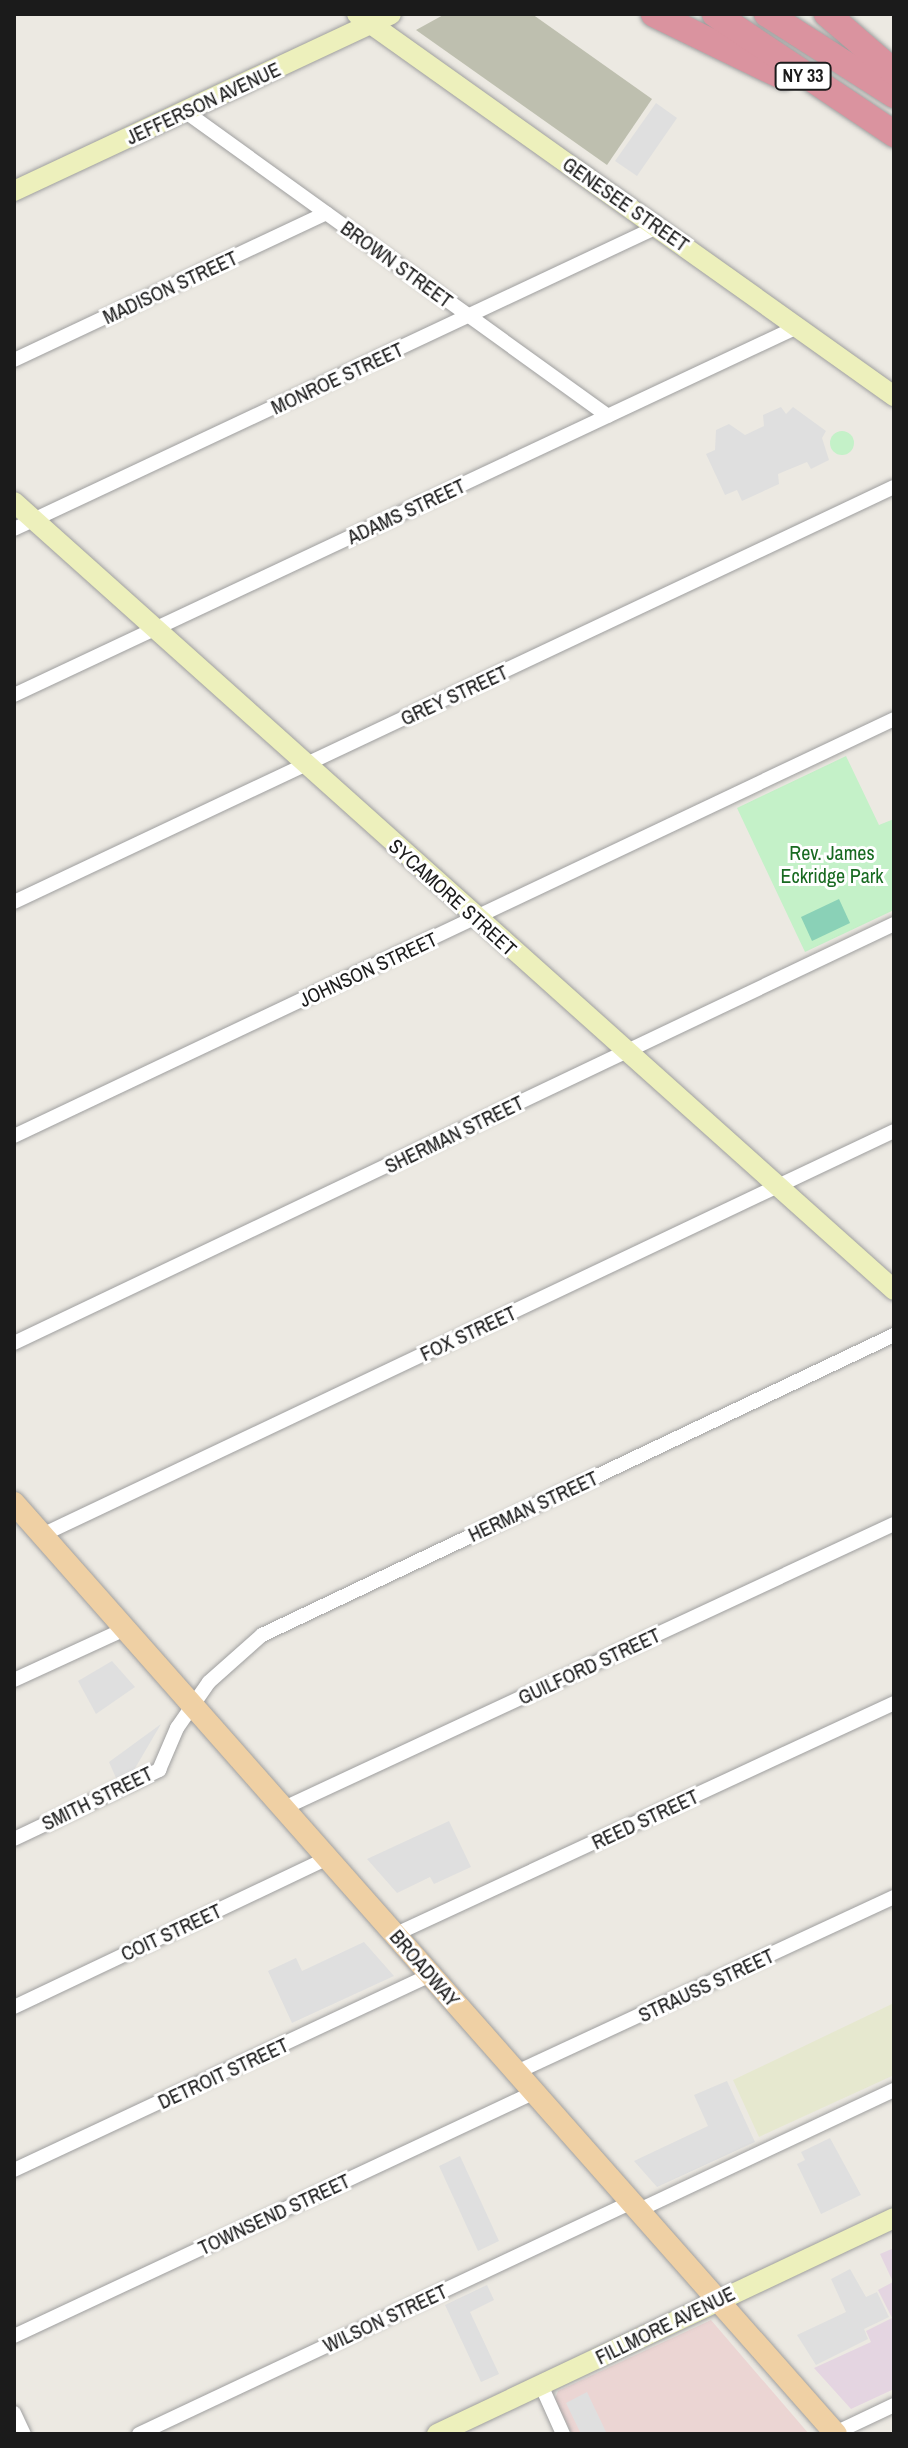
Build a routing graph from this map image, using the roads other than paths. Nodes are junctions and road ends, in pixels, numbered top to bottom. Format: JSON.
{"nodes":[{"id":1,"x":391,"y":14,"type":"edge"},
{"id":2,"x":654,"y":14,"type":"edge"},
{"id":3,"x":715,"y":14,"type":"edge"},
{"id":4,"x":767,"y":14,"type":"edge"},
{"id":5,"x":827,"y":14,"type":"edge"},
{"id":6,"x":364,"y":19,"type":"edge"},
{"id":7,"x":894,"y":72,"type":"edge"},
{"id":8,"x":894,"y":95,"type":"edge"},
{"id":9,"x":847,"y":106,"type":"junction"},
{"id":10,"x":186,"y":112,"type":"junction"},
{"id":11,"x":894,"y":134,"type":"edge"},
{"id":12,"x":14,"y":191,"type":"edge"},
{"id":13,"x":326,"y":213,"type":"junction"},
{"id":14,"x":659,"y":226,"type":"junction"},
{"id":15,"x":469,"y":316,"type":"junction"},
{"id":16,"x":797,"y":327,"type":"junction"},
{"id":17,"x":14,"y":360,"type":"edge"},
{"id":18,"x":894,"y":396,"type":"edge"},
{"id":19,"x":608,"y":416,"type":"junction"},
{"id":20,"x":894,"y":487,"type":"edge"},
{"id":21,"x":14,"y":502,"type":"edge"},
{"id":22,"x":34,"y":519,"type":"junction"},
{"id":23,"x":14,"y":529,"type":"edge"},
{"id":24,"x":157,"y":628,"type":"junction"},
{"id":25,"x":14,"y":695,"type":"edge"},
{"id":26,"x":894,"y":719,"type":"edge"},
{"id":27,"x":307,"y":765,"type":"junction"},
{"id":28,"x":14,"y":902,"type":"edge"},
{"id":29,"x":476,"y":919,"type":"junction"},
{"id":30,"x":894,"y":924,"type":"edge"},
{"id":31,"x":625,"y":1050,"type":"junction"},
{"id":32,"x":894,"y":1131,"type":"edge"},
{"id":33,"x":14,"y":1136,"type":"edge"},
{"id":34,"x":777,"y":1187,"type":"junction"},
{"id":35,"x":894,"y":1290,"type":"edge"},
{"id":36,"x":894,"y":1335,"type":"edge"},
{"id":37,"x":14,"y":1343,"type":"edge"},
{"id":38,"x":18,"y":1513,"type":"edge"},
{"id":39,"x":894,"y":1524,"type":"edge"},
{"id":40,"x":42,"y":1535,"type":"junction"},
{"id":41,"x":125,"y":1629,"type":"junction"},
{"id":42,"x":14,"y":1680,"type":"edge"},
{"id":43,"x":894,"y":1703,"type":"edge"},
{"id":44,"x":193,"y":1705,"type":"junction"},
{"id":45,"x":284,"y":1808,"type":"junction"},
{"id":46,"x":14,"y":1839,"type":"edge"},
{"id":47,"x":328,"y":1858,"type":"junction"},
{"id":48,"x":894,"y":1897,"type":"edge"},
{"id":49,"x":396,"y":1934,"type":"junction"},
{"id":50,"x":431,"y":1975,"type":"junction"},
{"id":51,"x":14,"y":2007,"type":"edge"},
{"id":52,"x":517,"y":2072,"type":"junction"},
{"id":53,"x":894,"y":2090,"type":"edge"},
{"id":54,"x":535,"y":2092,"type":"junction"},
{"id":55,"x":14,"y":2170,"type":"edge"},
{"id":56,"x":635,"y":2206,"type":"junction"},
{"id":57,"x":894,"y":2218,"type":"edge"},
{"id":58,"x":717,"y":2300,"type":"junction"},
{"id":59,"x":14,"y":2336,"type":"edge"},
{"id":60,"x":541,"y":2385,"type":"junction"},
{"id":61,"x":894,"y":2405,"type":"edge"},
{"id":62,"x":14,"y":2413,"type":"edge"},
{"id":63,"x":24,"y":2434,"type":"edge"},
{"id":64,"x":139,"y":2434,"type":"edge"},
{"id":65,"x":437,"y":2434,"type":"edge"},
{"id":66,"x":563,"y":2434,"type":"edge"},
{"id":67,"x":834,"y":2434,"type":"edge"}],
"edges":[{"from":1,"to":6,"type":"street","name":"JEFFERSON AVENUE"},
{"from":2,"to":9,"type":"highway"},
{"from":3,"to":9,"type":"highway","number":"NY 33"},
{"from":4,"to":8,"type":"highway","number":"NY 33"},
{"from":5,"to":7,"type":"highway"},
{"from":6,"to":10,"type":"street","name":"JEFFERSON AVENUE"},
{"from":6,"to":14,"type":"street","name":"GENESEE STREET"},
{"from":9,"to":11,"type":"highway","number":"NY 33"},
{"from":10,"to":12,"type":"street","name":"JEFFERSON AVENUE"},
{"from":10,"to":13,"type":"street","name":"BROWN STREET"},
{"from":13,"to":15,"type":"street","name":"BROWN STREET"},
{"from":13,"to":17,"type":"street","name":"MADISON STREET"},
{"from":14,"to":15,"type":"street","name":"MONROE STREET"},
{"from":14,"to":16,"type":"street","name":"GENESEE STREET"},
{"from":15,"to":19,"type":"street","name":"BROWN STREET"},
{"from":15,"to":22,"type":"street","name":"MONROE STREET"},
{"from":16,"to":18,"type":"street","name":"GENESEE STREET"},
{"from":16,"to":19,"type":"street","name":"ADAMS STREET"},
{"from":19,"to":24,"type":"street","name":"ADAMS STREET"},
{"from":20,"to":27,"type":"street","name":"GREY STREET"},
{"from":21,"to":22,"type":"street","name":"SYCAMORE STREET"},
{"from":22,"to":23,"type":"street","name":"MONROE STREET"},
{"from":22,"to":24,"type":"street","name":"SYCAMORE STREET"},
{"from":24,"to":25,"type":"street","name":"ADAMS STREET"},
{"from":24,"to":27,"type":"street","name":"SYCAMORE STREET"},
{"from":26,"to":29,"type":"street","name":"JOHNSON STREET"},
{"from":27,"to":28,"type":"street","name":"GREY STREET"},
{"from":27,"to":29,"type":"street","name":"SYCAMORE STREET"},
{"from":29,"to":31,"type":"street","name":"SYCAMORE STREET"},
{"from":29,"to":33,"type":"street","name":"JOHNSON STREET"},
{"from":30,"to":31,"type":"street","name":"SHERMAN STREET"},
{"from":31,"to":34,"type":"street","name":"SYCAMORE STREET"},
{"from":31,"to":37,"type":"street","name":"SHERMAN STREET"},
{"from":32,"to":34,"type":"street","name":"FOX STREET"},
{"from":34,"to":35,"type":"street","name":"SYCAMORE STREET"},
{"from":34,"to":40,"type":"street","name":"FOX STREET"},
{"from":36,"to":44,"type":"street","name":"HERMAN STREET"},
{"from":38,"to":40,"type":"main road","name":"BROADWAY"},
{"from":39,"to":45,"type":"street","name":"GUILFORD STREET"},
{"from":40,"to":41,"type":"main road","name":"BROADWAY"},
{"from":41,"to":42,"type":"street"},
{"from":41,"to":44,"type":"main road","name":"BROADWAY"},
{"from":43,"to":49,"type":"street","name":"REED STREET"},
{"from":44,"to":45,"type":"main road","name":"BROADWAY"},
{"from":44,"to":46,"type":"street","name":"SMITH STREET"},
{"from":45,"to":47,"type":"main road","name":"BROADWAY"},
{"from":47,"to":49,"type":"main road","name":"BROADWAY"},
{"from":47,"to":51,"type":"street","name":"COIT STREET"},
{"from":48,"to":52,"type":"street","name":"STRAUSS STREET"},
{"from":49,"to":50,"type":"main road","name":"BROADWAY"},
{"from":50,"to":52,"type":"main road","name":"BROADWAY"},
{"from":50,"to":55,"type":"street","name":"DETROIT STREET"},
{"from":52,"to":54,"type":"main road","name":"BROADWAY"},
{"from":53,"to":56,"type":"street","name":"WILSON STREET"},
{"from":54,"to":56,"type":"main road","name":"BROADWAY"},
{"from":54,"to":59,"type":"street","name":"TOWNSEND STREET"},
{"from":56,"to":58,"type":"main road","name":"BROADWAY"},
{"from":56,"to":64,"type":"street","name":"WILSON STREET"},
{"from":57,"to":58,"type":"street","name":"FILLMORE AVENUE"},
{"from":58,"to":60,"type":"street","name":"FILLMORE AVENUE"},
{"from":58,"to":67,"type":"main road","name":"BROADWAY"},
{"from":60,"to":65,"type":"street","name":"FILLMORE AVENUE"},
{"from":60,"to":66,"type":"street"},
{"from":61,"to":67,"type":"street"},
{"from":62,"to":63,"type":"street"}]}
